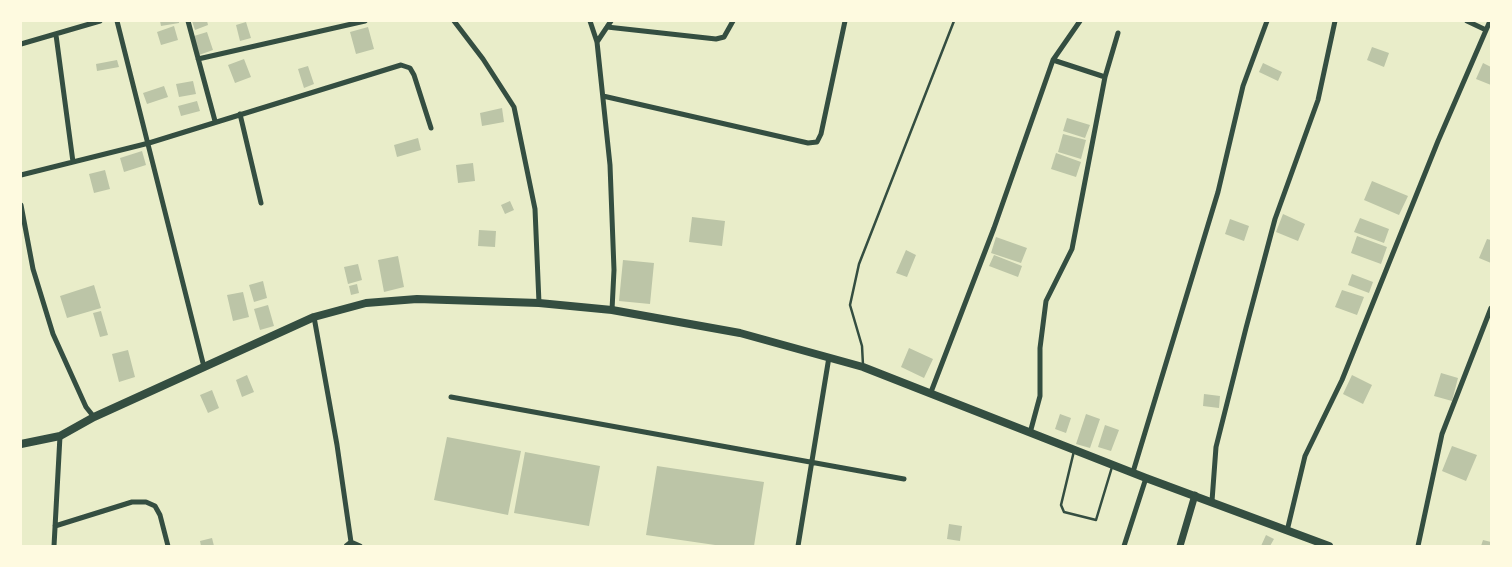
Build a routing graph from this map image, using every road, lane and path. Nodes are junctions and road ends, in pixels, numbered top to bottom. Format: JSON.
{"nodes":[{"id":1,"x":100,"y":21,"type":"edge"},
{"id":2,"x":117,"y":21,"type":"edge"},
{"id":3,"x":188,"y":21,"type":"edge"},
{"id":4,"x":365,"y":21,"type":"edge"},
{"id":5,"x":454,"y":21,"type":"edge"},
{"id":6,"x":590,"y":21,"type":"edge"},
{"id":7,"x":611,"y":21,"type":"edge"},
{"id":8,"x":733,"y":21,"type":"edge"},
{"id":9,"x":845,"y":21,"type":"edge"},
{"id":10,"x":954,"y":21,"type":"edge"},
{"id":11,"x":1080,"y":21,"type":"edge"},
{"id":12,"x":1267,"y":21,"type":"edge"},
{"id":13,"x":1335,"y":21,"type":"edge"},
{"id":14,"x":1467,"y":21,"type":"edge"},
{"id":15,"x":1490,"y":21,"type":"edge"},
{"id":16,"x":607,"y":27,"type":"junction"},
{"id":17,"x":1486,"y":30,"type":"junction"},
{"id":18,"x":1118,"y":33,"type":"dead end"},
{"id":19,"x":56,"y":35,"type":"junction"},
{"id":20,"x":597,"y":42,"type":"junction"},
{"id":21,"x":21,"y":44,"type":"edge"},
{"id":22,"x":198,"y":59,"type":"junction"},
{"id":23,"x":1053,"y":60,"type":"junction"},
{"id":24,"x":1105,"y":77,"type":"junction"},
{"id":25,"x":603,"y":96,"type":"junction"},
{"id":26,"x":240,"y":114,"type":"junction"},
{"id":27,"x":215,"y":121,"type":"junction"},
{"id":28,"x":431,"y":128,"type":"dead end"},
{"id":29,"x":149,"y":143,"type":"junction"},
{"id":30,"x":73,"y":162,"type":"junction"},
{"id":31,"x":21,"y":175,"type":"edge"},
{"id":32,"x":261,"y":203,"type":"dead end"},
{"id":33,"x":21,"y":205,"type":"edge"},
{"id":34,"x":539,"y":303,"type":"junction"},
{"id":35,"x":1491,"y":308,"type":"edge"},
{"id":36,"x":612,"y":310,"type":"junction"},
{"id":37,"x":314,"y":317,"type":"junction"},
{"id":38,"x":829,"y":357,"type":"junction"},
{"id":39,"x":204,"y":367,"type":"junction"},
{"id":40,"x":863,"y":367,"type":"junction"},
{"id":41,"x":931,"y":392,"type":"junction"},
{"id":42,"x":451,"y":397,"type":"dead end"},
{"id":43,"x":94,"y":417,"type":"junction"},
{"id":44,"x":1030,"y":433,"type":"junction"},
{"id":45,"x":60,"y":436,"type":"junction"},
{"id":46,"x":21,"y":444,"type":"edge"},
{"id":47,"x":1075,"y":450,"type":"junction"},
{"id":48,"x":813,"y":461,"type":"junction"},
{"id":49,"x":1112,"y":464,"type":"junction"},
{"id":50,"x":1133,"y":472,"type":"junction"},
{"id":51,"x":1146,"y":478,"type":"junction"},
{"id":52,"x":904,"y":479,"type":"dead end"},
{"id":53,"x":1195,"y":494,"type":"junction"},
{"id":54,"x":1212,"y":501,"type":"junction"},
{"id":55,"x":55,"y":526,"type":"junction"},
{"id":56,"x":1287,"y":531,"type":"junction"},
{"id":57,"x":348,"y":544,"type":"edge"},
{"id":58,"x":54,"y":546,"type":"edge"},
{"id":59,"x":168,"y":546,"type":"edge"},
{"id":60,"x":360,"y":546,"type":"edge"},
{"id":61,"x":798,"y":546,"type":"edge"},
{"id":62,"x":1124,"y":546,"type":"edge"},
{"id":63,"x":1180,"y":546,"type":"edge"},
{"id":64,"x":1329,"y":546,"type":"edge"},
{"id":65,"x":1418,"y":546,"type":"edge"}],
"edges":[{"from":1,"to":19,"type":"street"},
{"from":2,"to":29,"type":"street"},
{"from":3,"to":22,"type":"street"},
{"from":4,"to":22,"type":"street"},
{"from":5,"to":34,"type":"street"},
{"from":6,"to":20,"type":"street"},
{"from":7,"to":16,"type":"street"},
{"from":8,"to":16,"type":"street"},
{"from":9,"to":25,"type":"street"},
{"from":10,"to":40,"type":"lane"},
{"from":11,"to":23,"type":"street"},
{"from":12,"to":50,"type":"street"},
{"from":13,"to":54,"type":"street"},
{"from":14,"to":17,"type":"street"},
{"from":15,"to":17,"type":"street"},
{"from":16,"to":20,"type":"street"},
{"from":17,"to":56,"type":"street"},
{"from":18,"to":24,"type":"street"},
{"from":19,"to":21,"type":"street"},
{"from":19,"to":30,"type":"street"},
{"from":20,"to":25,"type":"street"},
{"from":22,"to":27,"type":"street"},
{"from":23,"to":24,"type":"street"},
{"from":23,"to":41,"type":"street"},
{"from":24,"to":44,"type":"street"},
{"from":25,"to":36,"type":"street"},
{"from":26,"to":27,"type":"street"},
{"from":26,"to":28,"type":"street"},
{"from":26,"to":32,"type":"street"},
{"from":27,"to":29,"type":"street"},
{"from":29,"to":30,"type":"street"},
{"from":29,"to":39,"type":"street"},
{"from":30,"to":31,"type":"street"},
{"from":33,"to":43,"type":"street"},
{"from":34,"to":36,"type":"main road"},
{"from":34,"to":37,"type":"main road"},
{"from":35,"to":65,"type":"street"},
{"from":36,"to":38,"type":"main road"},
{"from":37,"to":39,"type":"main road"},
{"from":37,"to":57,"type":"street"},
{"from":38,"to":40,"type":"main road"},
{"from":38,"to":48,"type":"street"},
{"from":39,"to":43,"type":"main road"},
{"from":40,"to":41,"type":"main road"},
{"from":41,"to":44,"type":"main road"},
{"from":42,"to":48,"type":"street"},
{"from":43,"to":45,"type":"main road"},
{"from":44,"to":47,"type":"main road"},
{"from":45,"to":46,"type":"main road"},
{"from":45,"to":55,"type":"street"},
{"from":47,"to":49,"type":"main road"},
{"from":47,"to":49,"type":"lane"},
{"from":48,"to":52,"type":"street"},
{"from":48,"to":61,"type":"street"},
{"from":49,"to":50,"type":"main road"},
{"from":50,"to":51,"type":"main road"},
{"from":51,"to":53,"type":"main road"},
{"from":51,"to":62,"type":"street"},
{"from":53,"to":54,"type":"main road"},
{"from":53,"to":63,"type":"street"},
{"from":54,"to":56,"type":"main road"},
{"from":55,"to":58,"type":"street"},
{"from":55,"to":59,"type":"street"},
{"from":56,"to":64,"type":"main road"},
{"from":57,"to":60,"type":"street"}]}
